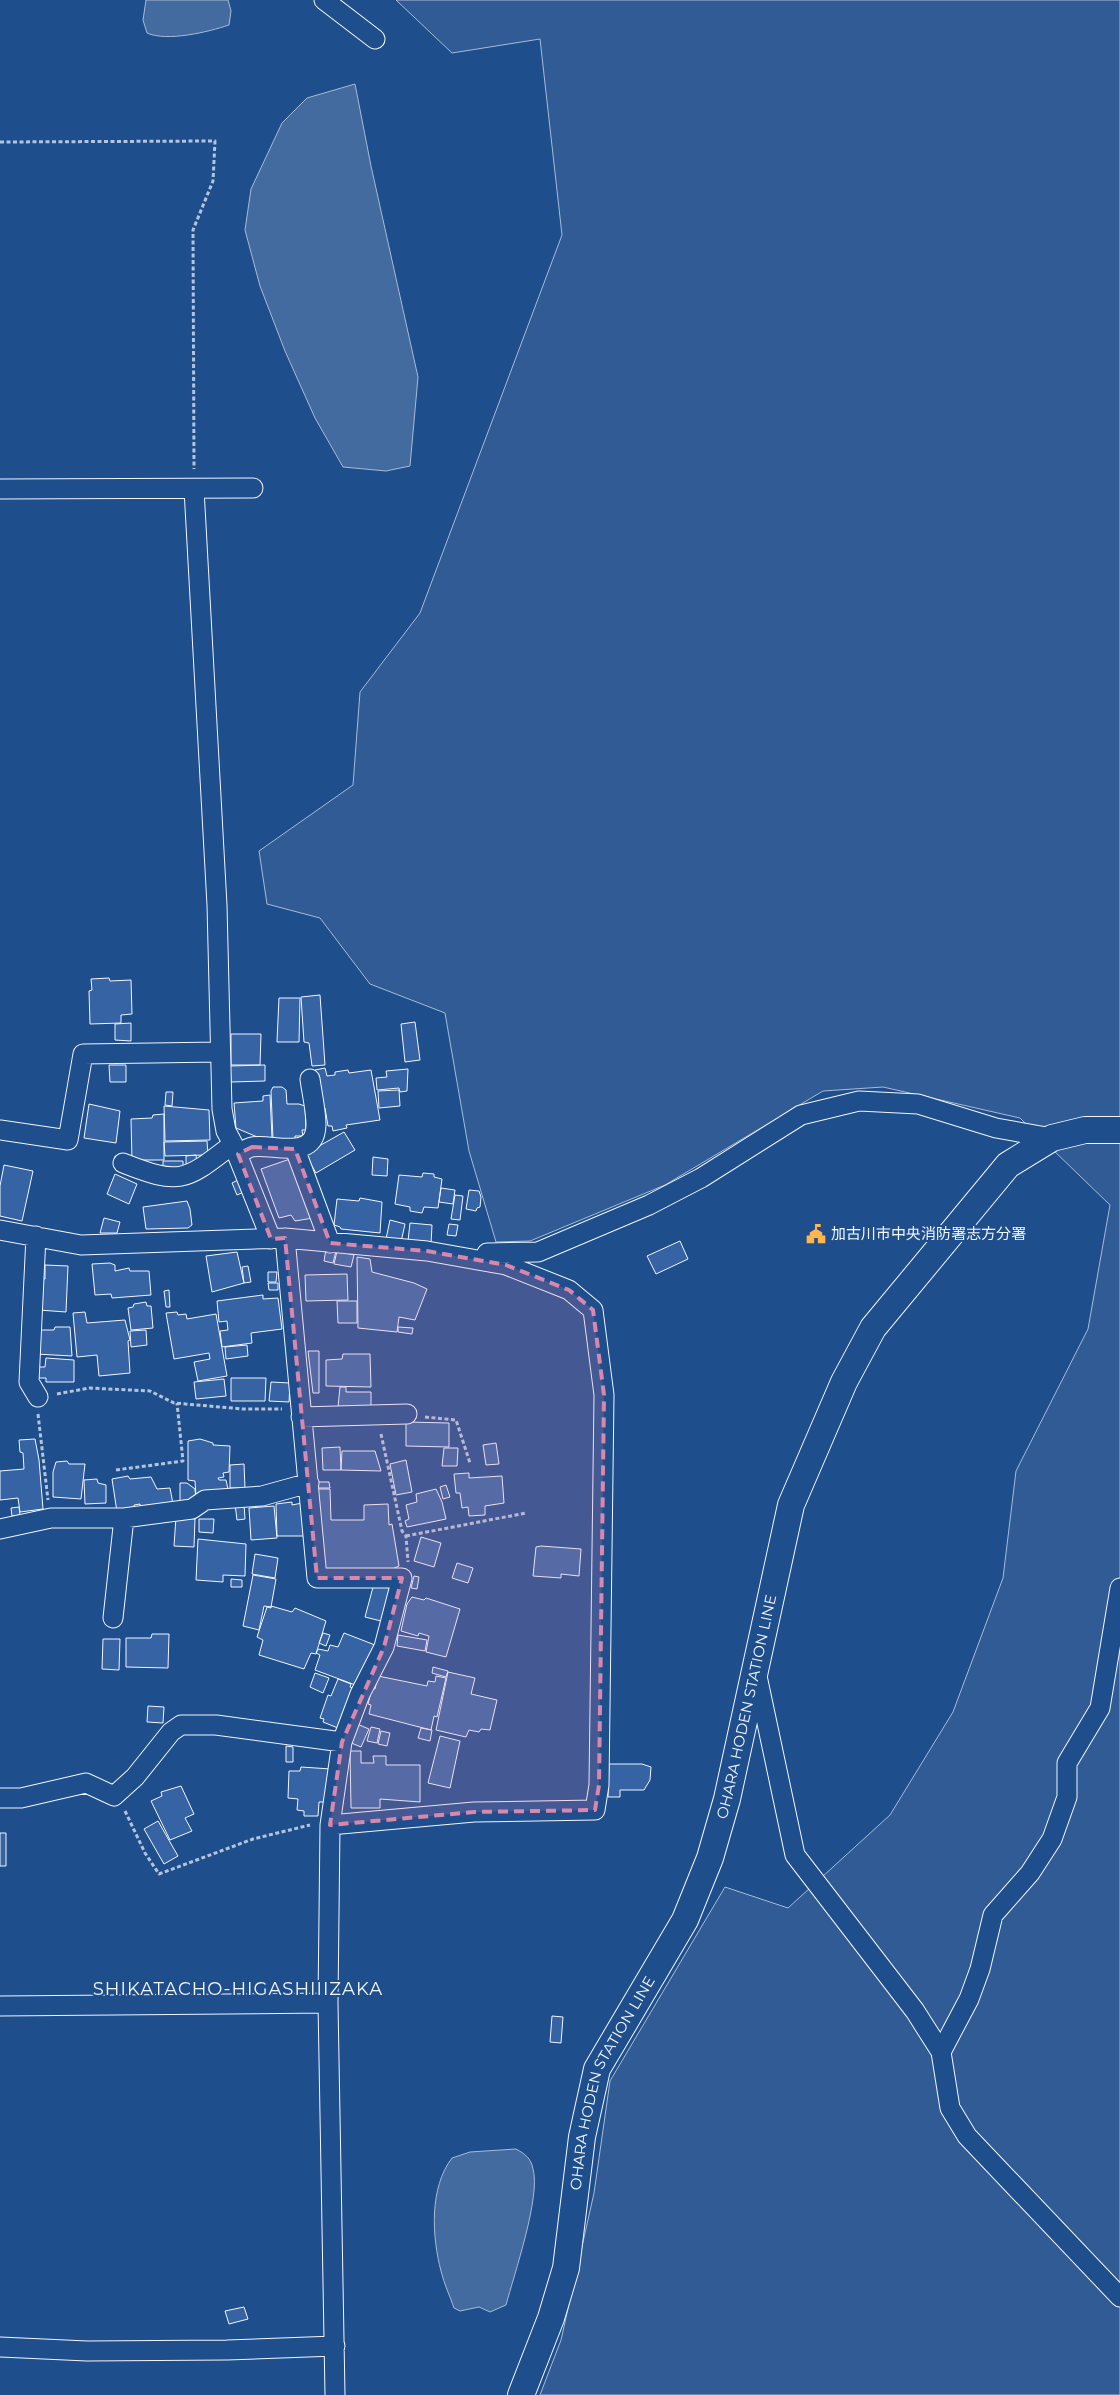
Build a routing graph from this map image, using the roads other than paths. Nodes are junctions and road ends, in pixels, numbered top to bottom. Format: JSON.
{"nodes":[{"id":1,"x":324,"y":0,"type":"edge"},
{"id":2,"x":375,"y":39,"type":"dead end"},
{"id":3,"x":253,"y":488,"type":"dead end"},
{"id":4,"x":0,"y":489,"type":"edge"},
{"id":5,"x":194,"y":489,"type":"junction"},
{"id":6,"x":220,"y":1052,"type":"junction"},
{"id":7,"x":310,"y":1079,"type":"dead end"},
{"id":8,"x":0,"y":1130,"type":"edge"},
{"id":9,"x":1120,"y":1130,"type":"edge"},
{"id":10,"x":1052,"y":1138,"type":"junction"},
{"id":11,"x":236,"y":1149,"type":"junction"},
{"id":12,"x":295,"y":1149,"type":"junction"},
{"id":13,"x":123,"y":1163,"type":"dead end"},
{"id":14,"x":0,"y":1230,"type":"edge"},
{"id":15,"x":36,"y":1236,"type":"junction"},
{"id":16,"x":278,"y":1239,"type":"junction"},
{"id":17,"x":330,"y":1243,"type":"junction"},
{"id":18,"x":451,"y":1255,"type":"junction"},
{"id":19,"x":38,"y":1397,"type":"road end"},
{"id":20,"x":300,"y":1413,"type":"junction"},
{"id":21,"x":407,"y":1414,"type":"road end"},
{"id":22,"x":309,"y":1483,"type":"junction"},
{"id":23,"x":124,"y":1518,"type":"junction"},
{"id":24,"x":0,"y":1529,"type":"edge"},
{"id":25,"x":1120,"y":1588,"type":"edge"},
{"id":26,"x":113,"y":1618,"type":"dead end"},
{"id":27,"x":755,"y":1667,"type":"junction"},
{"id":28,"x":342,"y":1742,"type":"junction"},
{"id":29,"x":0,"y":1798,"type":"edge"},
{"id":30,"x":330,"y":1825,"type":"junction"},
{"id":31,"x":328,"y":2002,"type":"junction"},
{"id":32,"x":0,"y":2006,"type":"edge"},
{"id":33,"x":940,"y":2052,"type":"junction"},
{"id":34,"x":1120,"y":2297,"type":"edge"},
{"id":35,"x":335,"y":2346,"type":"junction"},
{"id":36,"x":0,"y":2347,"type":"edge"},
{"id":37,"x":335,"y":2395,"type":"edge"},
{"id":38,"x":521,"y":2395,"type":"edge"}],
"edges":[{"from":1,"to":2,"type":"street"},
{"from":3,"to":5,"type":"street"},
{"from":4,"to":5,"type":"street"},
{"from":5,"to":6,"type":"street"},
{"from":6,"to":8,"type":"street"},
{"from":6,"to":11,"type":"street"},
{"from":7,"to":12,"type":"street"},
{"from":9,"to":10,"type":"main road","name":"OHARA HODEN STATION LINE"},
{"from":10,"to":18,"type":"street"},
{"from":10,"to":27,"type":"main road","name":"OHARA HODEN STATION LINE"},
{"from":11,"to":12,"type":"street"},
{"from":11,"to":13,"type":"street"},
{"from":11,"to":16,"type":"street"},
{"from":12,"to":17,"type":"street"},
{"from":14,"to":15,"type":"street"},
{"from":15,"to":16,"type":"street"},
{"from":15,"to":19,"type":"street"},
{"from":16,"to":17,"type":"street"},
{"from":16,"to":20,"type":"street"},
{"from":17,"to":18,"type":"street"},
{"from":18,"to":30,"type":"street"},
{"from":20,"to":21,"type":"street"},
{"from":20,"to":22,"type":"street"},
{"from":22,"to":23,"type":"street"},
{"from":22,"to":28,"type":"street"},
{"from":23,"to":24,"type":"street"},
{"from":23,"to":26,"type":"street"},
{"from":25,"to":33,"type":"street"},
{"from":27,"to":33,"type":"street"},
{"from":27,"to":38,"type":"main road","name":"OHARA HODEN STATION LINE"},
{"from":28,"to":29,"type":"street"},
{"from":28,"to":30,"type":"street"},
{"from":30,"to":31,"type":"street"},
{"from":31,"to":32,"type":"street"},
{"from":31,"to":35,"type":"street"},
{"from":33,"to":34,"type":"street"},
{"from":35,"to":36,"type":"street"},
{"from":35,"to":37,"type":"street"}]}
